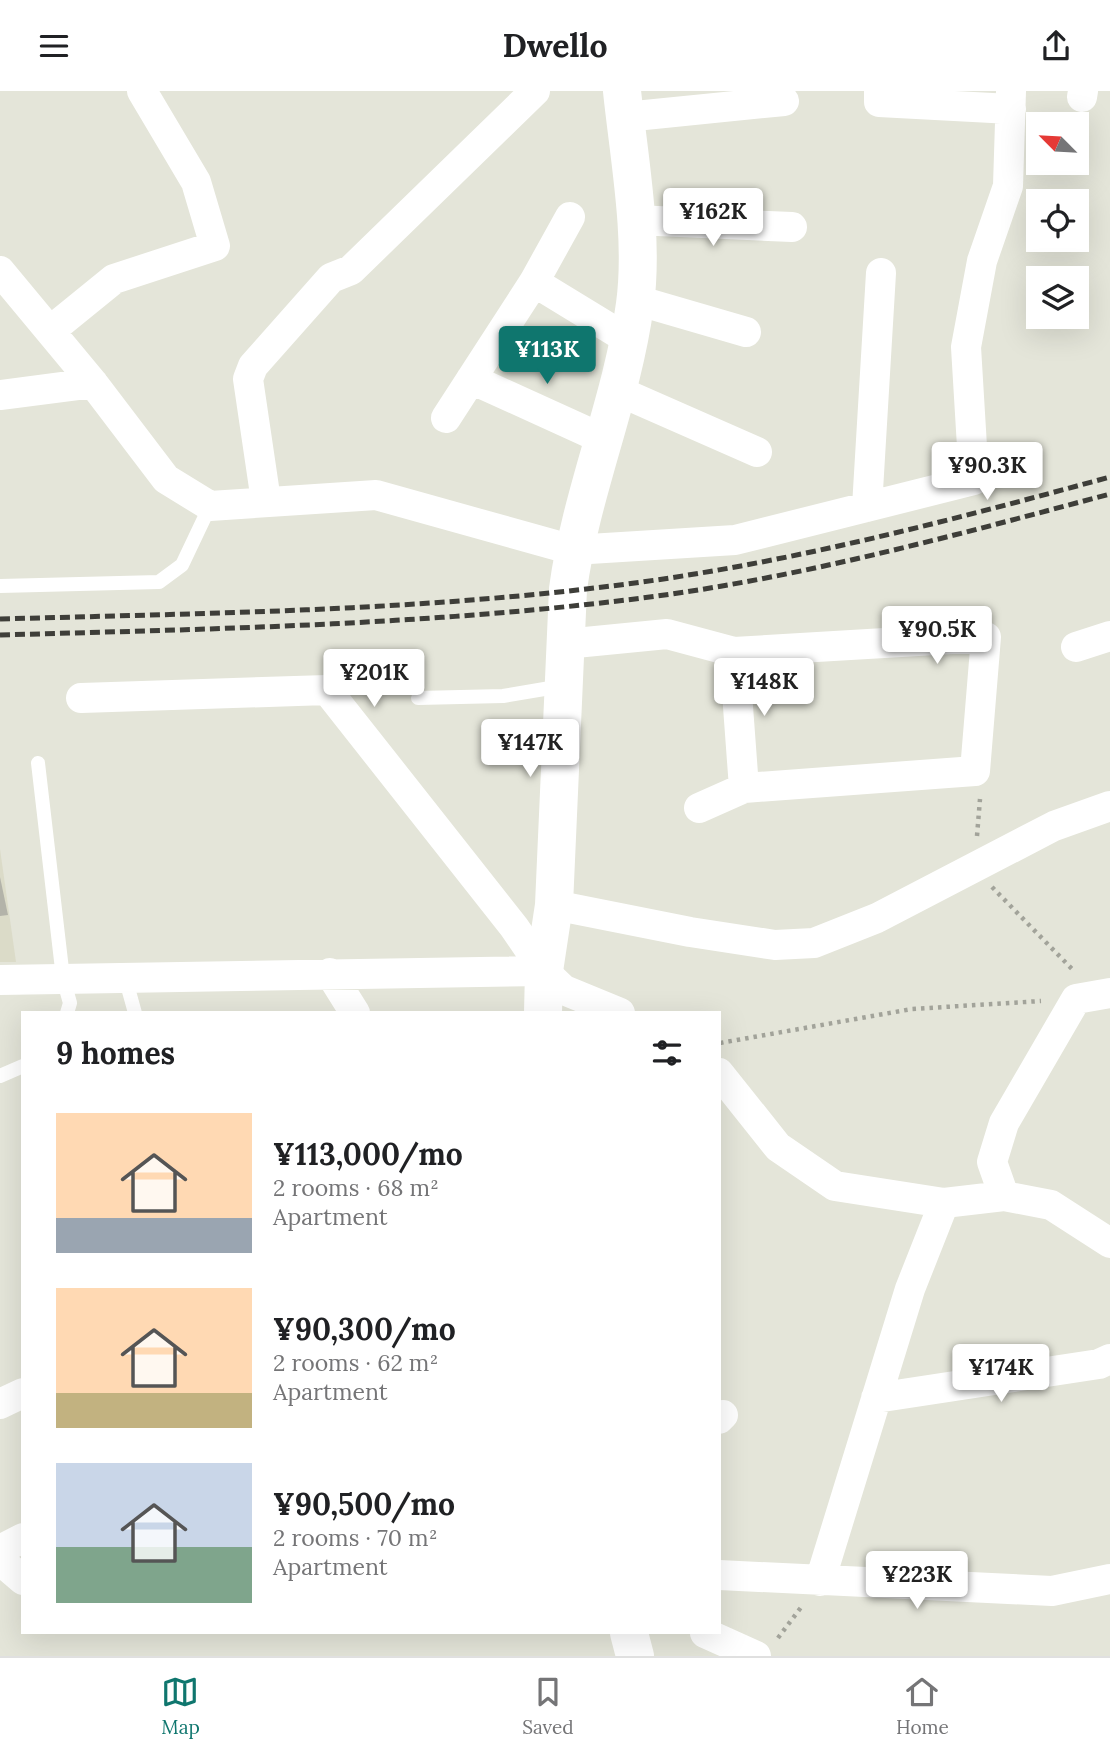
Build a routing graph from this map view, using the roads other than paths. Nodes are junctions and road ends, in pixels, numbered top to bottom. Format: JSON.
{"nodes":[{"id":1,"x":142,"y":91,"type":"edge"},
{"id":2,"x":536,"y":91,"type":"edge"},
{"id":3,"x":879,"y":91,"type":"edge"},
{"id":4,"x":1011,"y":100,"type":"edge"},
{"id":5,"x":784,"y":101,"type":"dead end"},
{"id":6,"x":623,"y":104,"type":"edge"},
{"id":7,"x":570,"y":217,"type":"dead end"},
{"id":8,"x":635,"y":220,"type":"junction"},
{"id":9,"x":792,"y":226,"type":"dead end"},
{"id":10,"x":0,"y":271,"type":"edge"},
{"id":11,"x":881,"y":273,"type":"dead end"},
{"id":12,"x":534,"y":282,"type":"junction"},
{"id":13,"x":636,"y":300,"type":"junction"},
{"id":14,"x":50,"y":331,"type":"junction"},
{"id":15,"x":746,"y":332,"type":"dead end"},
{"id":16,"x":629,"y":340,"type":"junction"},
{"id":17,"x":471,"y":379,"type":"junction"},
{"id":18,"x":93,"y":383,"type":"junction"},
{"id":19,"x":616,"y":390,"type":"junction"},
{"id":20,"x":0,"y":395,"type":"edge"},
{"id":21,"x":446,"y":418,"type":"dead end"},
{"id":22,"x":603,"y":439,"type":"junction"},
{"id":23,"x":757,"y":452,"type":"dead end"},
{"id":24,"x":266,"y":501,"type":"junction"},
{"id":25,"x":210,"y":506,"type":"junction"},
{"id":26,"x":867,"y":507,"type":"junction"},
{"id":27,"x":573,"y":550,"type":"junction"},
{"id":28,"x":0,"y":586,"type":"edge"},
{"id":29,"x":1110,"y":636,"type":"edge"},
{"id":30,"x":565,"y":644,"type":"junction"},
{"id":31,"x":1076,"y":647,"type":"dead end"},
{"id":32,"x":734,"y":652,"type":"junction"},
{"id":33,"x":563,"y":686,"type":"junction"},
{"id":34,"x":81,"y":698,"type":"dead end"},
{"id":35,"x":418,"y":698,"type":"dead end"},
{"id":36,"x":38,"y":763,"type":"dead end"},
{"id":37,"x":744,"y":788,"type":"junction"},
{"id":38,"x":1110,"y":806,"type":"edge"},
{"id":39,"x":699,"y":808,"type":"dead end"},
{"id":40,"x":554,"y":905,"type":"junction"},
{"id":41,"x":544,"y":971,"type":"junction"},
{"id":42,"x":330,"y":973,"type":"junction"},
{"id":43,"x":125,"y":977,"type":"junction"},
{"id":44,"x":63,"y":978,"type":"junction"},
{"id":45,"x":0,"y":980,"type":"edge"},
{"id":46,"x":1099,"y":1000,"type":"edge"},
{"id":47,"x":68,"y":1011,"type":"edge"},
{"id":48,"x":134,"y":1011,"type":"edge"},
{"id":49,"x":354,"y":1011,"type":"edge"},
{"id":50,"x":543,"y":1011,"type":"edge"},
{"id":51,"x":615,"y":1011,"type":"edge"},
{"id":52,"x":21,"y":1067,"type":"edge"},
{"id":53,"x":0,"y":1076,"type":"edge"},
{"id":54,"x":721,"y":1076,"type":"edge"},
{"id":55,"x":1004,"y":1196,"type":"junction"},
{"id":56,"x":944,"y":1203,"type":"junction"},
{"id":57,"x":1110,"y":1243,"type":"edge"},
{"id":58,"x":1110,"y":1359,"type":"edge"},
{"id":59,"x":21,"y":1394,"type":"edge"},
{"id":60,"x":876,"y":1398,"type":"junction"},
{"id":61,"x":0,"y":1404,"type":"edge"},
{"id":62,"x":21,"y":1539,"type":"edge"},
{"id":63,"x":0,"y":1550,"type":"edge"},
{"id":64,"x":0,"y":1560,"type":"edge"},
{"id":65,"x":721,"y":1575,"type":"edge"},
{"id":66,"x":21,"y":1578,"type":"edge"},
{"id":67,"x":1110,"y":1579,"type":"edge"},
{"id":68,"x":820,"y":1581,"type":"junction"},
{"id":69,"x":629,"y":1634,"type":"edge"},
{"id":70,"x":708,"y":1634,"type":"edge"},
{"id":71,"x":764,"y":1651,"type":"edge"},
{"id":72,"x":635,"y":1656,"type":"edge"}],
"edges":[{"from":1,"to":14,"type":"street"},
{"from":2,"to":24,"type":"street"},
{"from":3,"to":4,"type":"street"},
{"from":4,"to":26,"type":"street"},
{"from":5,"to":6,"type":"street"},
{"from":6,"to":8,"type":"street"},
{"from":7,"to":12,"type":"street"},
{"from":8,"to":9,"type":"street"},
{"from":8,"to":13,"type":"street"},
{"from":10,"to":14,"type":"street"},
{"from":11,"to":26,"type":"street"},
{"from":12,"to":16,"type":"street"},
{"from":12,"to":17,"type":"street"},
{"from":13,"to":15,"type":"street"},
{"from":13,"to":16,"type":"street"},
{"from":14,"to":18,"type":"street"},
{"from":16,"to":19,"type":"street"},
{"from":17,"to":21,"type":"street"},
{"from":17,"to":22,"type":"street"},
{"from":18,"to":20,"type":"street"},
{"from":18,"to":25,"type":"street"},
{"from":19,"to":22,"type":"street"},
{"from":19,"to":23,"type":"street"},
{"from":22,"to":27,"type":"street"},
{"from":24,"to":25,"type":"street"},
{"from":24,"to":27,"type":"street"},
{"from":25,"to":28,"type":"lane"},
{"from":26,"to":27,"type":"street"},
{"from":27,"to":30,"type":"street"},
{"from":29,"to":31,"type":"street"},
{"from":30,"to":32,"type":"street"},
{"from":30,"to":33,"type":"street"},
{"from":32,"to":37,"type":"street"},
{"from":32,"to":37,"type":"street"},
{"from":33,"to":35,"type":"lane"},
{"from":33,"to":40,"type":"street"},
{"from":34,"to":41,"type":"street"},
{"from":36,"to":44,"type":"lane"},
{"from":37,"to":39,"type":"street"},
{"from":38,"to":40,"type":"street"},
{"from":40,"to":41,"type":"street"},
{"from":41,"to":42,"type":"street"},
{"from":41,"to":50,"type":"street"},
{"from":41,"to":51,"type":"street"},
{"from":42,"to":43,"type":"street"},
{"from":42,"to":49,"type":"street"},
{"from":43,"to":44,"type":"street"},
{"from":43,"to":48,"type":"lane"},
{"from":44,"to":45,"type":"street"},
{"from":44,"to":47,"type":"lane"},
{"from":46,"to":55,"type":"street"},
{"from":52,"to":53,"type":"lane"},
{"from":54,"to":56,"type":"street"},
{"from":55,"to":56,"type":"street"},
{"from":55,"to":57,"type":"street"},
{"from":56,"to":60,"type":"street"},
{"from":58,"to":60,"type":"street"},
{"from":59,"to":61,"type":"street"},
{"from":60,"to":68,"type":"street"},
{"from":62,"to":63,"type":"street"},
{"from":64,"to":66,"type":"street"},
{"from":65,"to":68,"type":"street"},
{"from":67,"to":68,"type":"street"},
{"from":69,"to":72,"type":"street"},
{"from":70,"to":71,"type":"street"}]}
